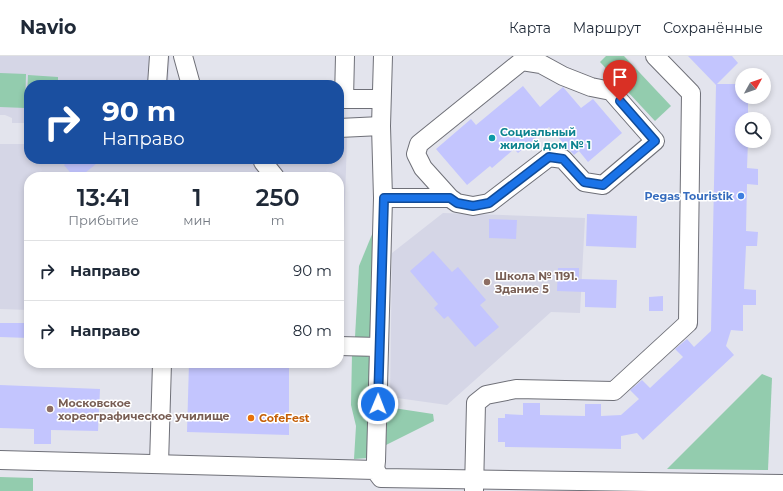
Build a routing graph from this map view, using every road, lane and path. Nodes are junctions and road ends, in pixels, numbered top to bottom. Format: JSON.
{"nodes":[{"id":1,"x":159,"y":56,"type":"edge"},
{"id":2,"x":183,"y":56,"type":"edge"},
{"id":3,"x":345,"y":56,"type":"edge"},
{"id":4,"x":383,"y":56,"type":"edge"},
{"id":5,"x":655,"y":56,"type":"edge"},
{"id":6,"x":157,"y":80,"type":"edge"},
{"id":7,"x":190,"y":80,"type":"edge"},
{"id":8,"x":343,"y":80,"type":"edge"},
{"id":9,"x":344,"y":99,"type":"edge"},
{"id":10,"x":380,"y":99,"type":"junction"},
{"id":11,"x":380,"y":126,"type":"junction"},
{"id":12,"x":344,"y":128,"type":"edge"},
{"id":13,"x":265,"y":164,"type":"edge"},
{"id":14,"x":271,"y":172,"type":"edge"},
{"id":15,"x":384,"y":198,"type":"junction"},
{"id":16,"x":450,"y":198,"type":"junction"},
{"id":17,"x":344,"y":346,"type":"edge"},
{"id":18,"x":380,"y":347,"type":"junction"},
{"id":19,"x":162,"y":368,"type":"edge"},
{"id":20,"x":0,"y":460,"type":"edge"},
{"id":21,"x":159,"y":464,"type":"junction"},
{"id":22,"x":379,"y":479,"type":"edge"},
{"id":23,"x":783,"y":484,"type":"edge"},
{"id":24,"x":474,"y":485,"type":"edge"},
{"id":25,"x":556,"y":486,"type":"edge"},
{"id":26,"x":580,"y":486,"type":"edge"},
{"id":27,"x":666,"y":487,"type":"edge"}],
"edges":[{"from":1,"to":6,"type":"lane"},
{"from":2,"to":7,"type":"lane"},
{"from":3,"to":8,"type":"lane"},
{"from":4,"to":10,"type":"lane"},
{"from":5,"to":24,"type":"lane"},
{"from":9,"to":10,"type":"lane"},
{"from":10,"to":11,"type":"lane"},
{"from":11,"to":12,"type":"lane"},
{"from":11,"to":15,"type":"lane"},
{"from":13,"to":14,"type":"lane"},
{"from":15,"to":16,"type":"lane"},
{"from":15,"to":18,"type":"lane"},
{"from":16,"to":16,"type":"lane"},
{"from":17,"to":18,"type":"lane"},
{"from":18,"to":22,"type":"lane"},
{"from":19,"to":21,"type":"lane"},
{"from":20,"to":21,"type":"lane"},
{"from":21,"to":22,"type":"lane"},
{"from":22,"to":24,"type":"lane"},
{"from":23,"to":27,"type":"lane"},
{"from":24,"to":25,"type":"lane"},
{"from":25,"to":26,"type":"lane"},
{"from":26,"to":27,"type":"lane"}]}
